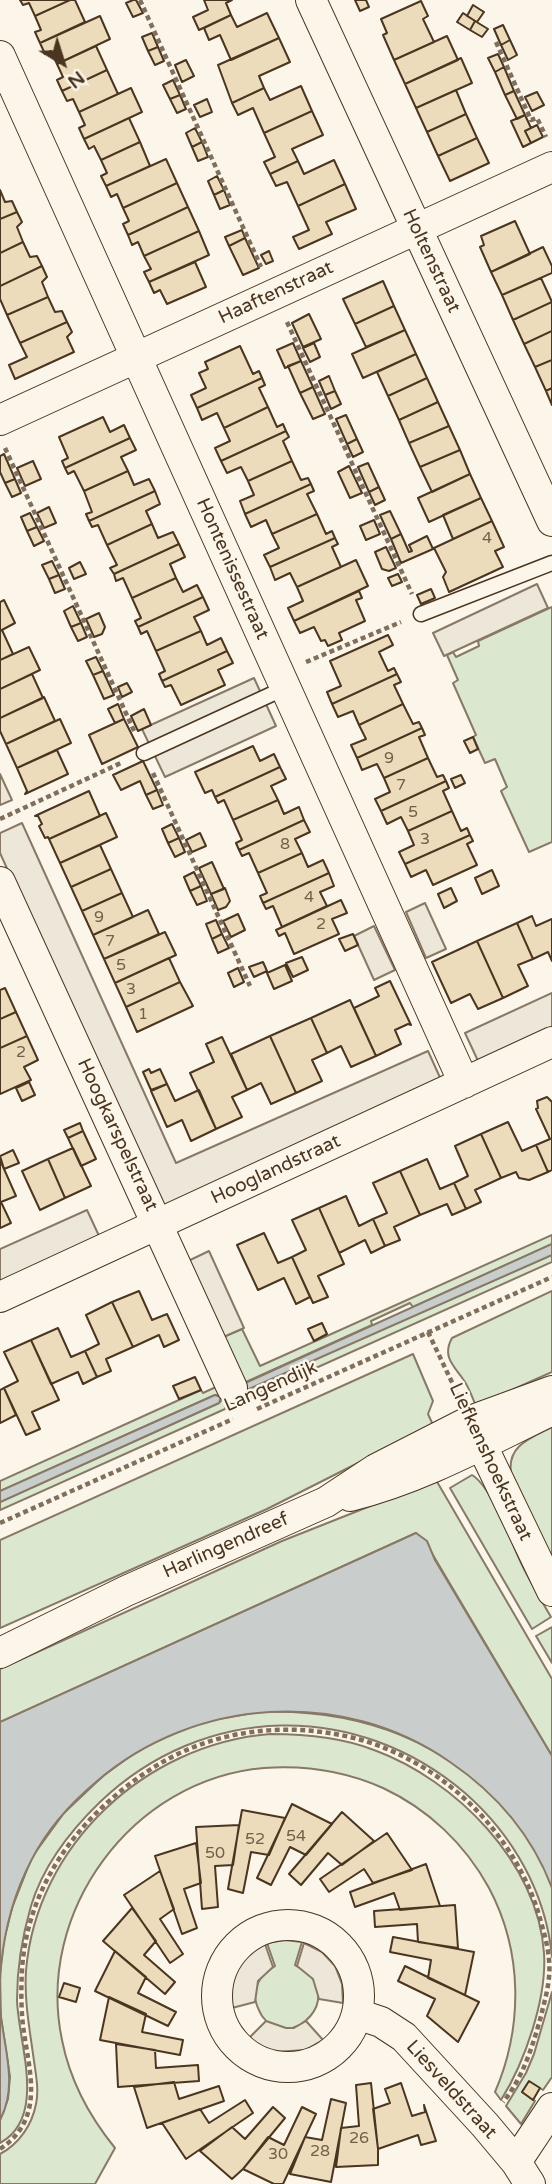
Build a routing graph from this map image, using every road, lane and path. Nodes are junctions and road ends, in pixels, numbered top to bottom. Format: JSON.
{"nodes":[{"id":1,"x":311,"y":0,"type":"edge"},
{"id":2,"x":496,"y":42,"type":"dead end"},
{"id":3,"x":0,"y":56,"type":"edge"},
{"id":4,"x":550,"y":153,"type":"edge"},
{"id":5,"x":417,"y":229,"type":"junction"},
{"id":6,"x":136,"y":357,"type":"junction"},
{"id":7,"x":0,"y":420,"type":"edge"},
{"id":8,"x":0,"y":437,"type":"edge"},
{"id":9,"x":552,"y":521,"type":"edge"},
{"id":10,"x":552,"y":563,"type":"edge"},
{"id":11,"x":421,"y":614,"type":"joint"},
{"id":12,"x":282,"y":680,"type":"junction"},
{"id":13,"x":144,"y":753,"type":"junction"},
{"id":14,"x":0,"y":819,"type":"edge"},
{"id":15,"x":0,"y":882,"type":"edge"},
{"id":16,"x":250,"y":986,"type":"dead end"},
{"id":17,"x":552,"y":1042,"type":"edge"},
{"id":18,"x":464,"y":1083,"type":"junction"},
{"id":19,"x":158,"y":1224,"type":"junction"},
{"id":20,"x":552,"y":1277,"type":"edge"},
{"id":21,"x":0,"y":1297,"type":"edge"},
{"id":22,"x":428,"y":1332,"type":"junction"},
{"id":23,"x":552,"y":1391,"type":"edge"},
{"id":24,"x":238,"y":1401,"type":"joint"},
{"id":25,"x":256,"y":1409,"type":"dead end"},
{"id":26,"x":552,"y":1410,"type":"edge"},
{"id":27,"x":475,"y":1433,"type":"junction"},
{"id":28,"x":0,"y":1522,"type":"edge"},
{"id":29,"x":126,"y":1591,"type":"junction"},
{"id":30,"x":552,"y":1591,"type":"edge"},
{"id":31,"x":0,"y":1637,"type":"edge"},
{"id":32,"x":0,"y":1653,"type":"edge"},
{"id":33,"x":550,"y":1982,"type":"edge"},
{"id":34,"x":357,"y":2014,"type":"junction"},
{"id":35,"x":552,"y":2108,"type":"edge"},
{"id":36,"x":485,"y":2125,"type":"junction"},
{"id":37,"x":0,"y":2149,"type":"edge"},
{"id":38,"x":523,"y":2173,"type":"edge"}],
"edges":[{"from":1,"to":5,"type":"street","name":"Holtenstraat"},
{"from":2,"to":4,"type":"path"},
{"from":3,"to":6,"type":"street","name":"Hontenissestraat"},
{"from":4,"to":5,"type":"street","name":"Haaftenstraat"},
{"from":5,"to":6,"type":"street","name":"Haaftenstraat"},
{"from":5,"to":9,"type":"street","name":"Holtenstraat"},
{"from":6,"to":7,"type":"street","name":"Haaftenstraat"},
{"from":6,"to":12,"type":"street","name":"Hontenissestraat"},
{"from":8,"to":13,"type":"path"},
{"from":10,"to":11,"type":"lane"},
{"from":11,"to":12,"type":"path"},
{"from":12,"to":13,"type":"lane"},
{"from":12,"to":18,"type":"street","name":"Hontenissestraat"},
{"from":13,"to":14,"type":"path"},
{"from":13,"to":16,"type":"path"},
{"from":15,"to":19,"type":"street","name":"Hoogkarspelstraat"},
{"from":17,"to":18,"type":"street","name":"Hooglandstraat"},
{"from":18,"to":19,"type":"street","name":"Hooglandstraat"},
{"from":19,"to":21,"type":"street","name":"Hooglandstraat"},
{"from":19,"to":24,"type":"street","name":"Hoogkarspelstraat"},
{"from":20,"to":22,"type":"path","name":"Langendijk"},
{"from":22,"to":25,"type":"path","name":"Langendijk"},
{"from":22,"to":27,"type":"path","name":"Liefkenshoekstraat"},
{"from":23,"to":27,"type":"street","name":"Harlingendreef"},
{"from":24,"to":28,"type":"path","name":"Langendijk"},
{"from":26,"to":27,"type":"street","name":"Harlingendreef"},
{"from":27,"to":29,"type":"street","name":"Harlingendreef"},
{"from":27,"to":30,"type":"street","name":"Liefkenshoekstraat"},
{"from":29,"to":31,"type":"street","name":"Harlingendreef"},
{"from":29,"to":32,"type":"street","name":"Harlingendreef"},
{"from":33,"to":36,"type":"path"},
{"from":33,"to":37,"type":"path"},
{"from":34,"to":34,"type":"street"},
{"from":34,"to":36,"type":"street","name":"Liesveldstraat"},
{"from":35,"to":38,"type":"street"},
{"from":36,"to":38,"type":"street","name":"Liesveldstraat"}]}
